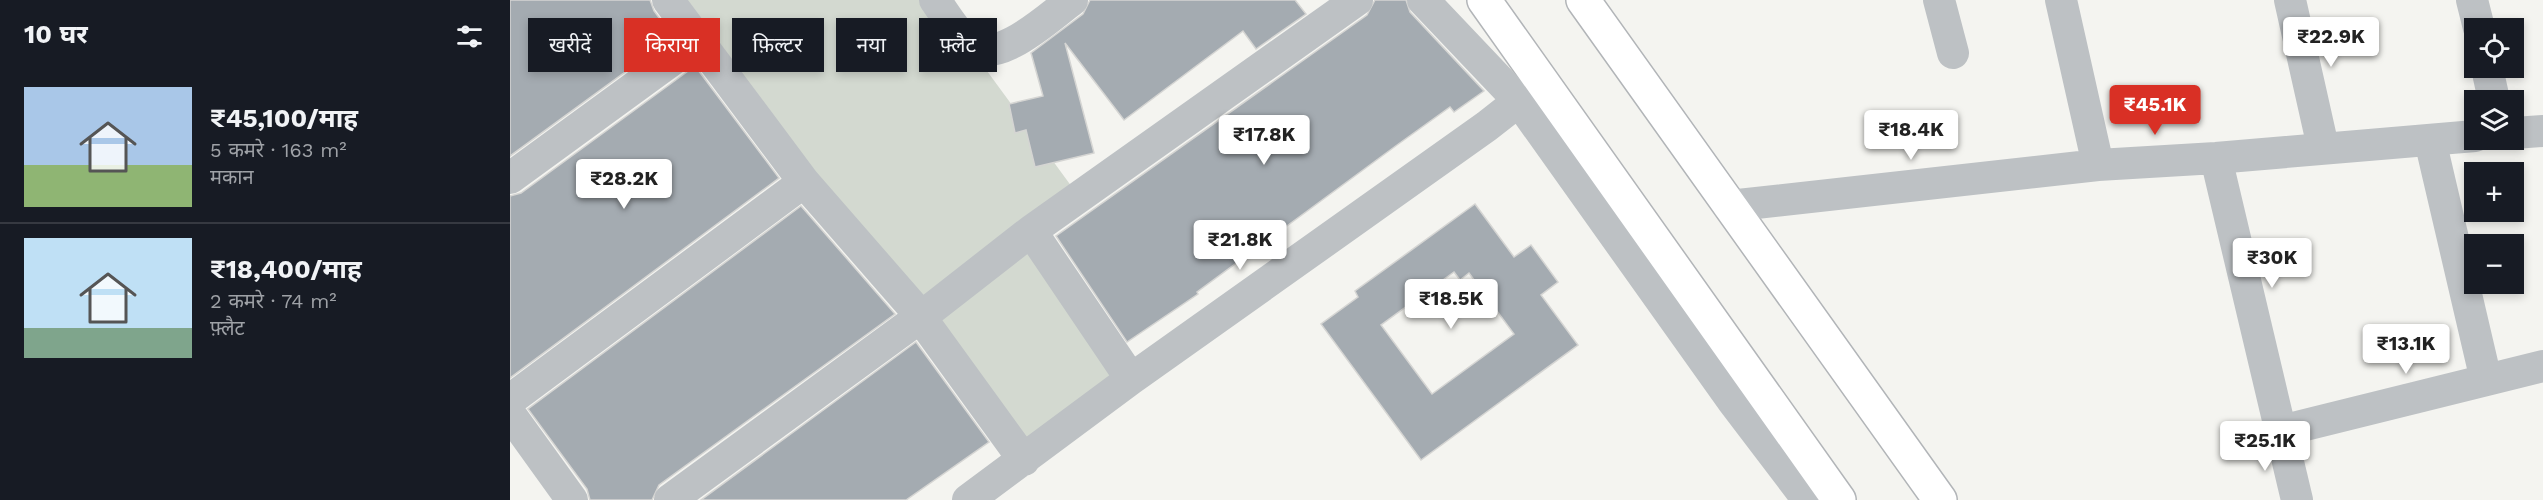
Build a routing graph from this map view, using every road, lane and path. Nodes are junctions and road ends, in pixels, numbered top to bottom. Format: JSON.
{"nodes":[{"id":1,"x":668,"y":0,"type":"edge"},
{"id":2,"x":935,"y":0,"type":"edge"},
{"id":3,"x":1072,"y":0,"type":"edge"},
{"id":4,"x":1357,"y":0,"type":"edge"},
{"id":5,"x":1422,"y":0,"type":"edge"},
{"id":6,"x":1484,"y":0,"type":"edge"},
{"id":7,"x":1939,"y":0,"type":"edge"},
{"id":8,"x":2061,"y":0,"type":"edge"},
{"id":9,"x":2290,"y":0,"type":"edge"},
{"id":10,"x":2472,"y":0,"type":"edge"},
{"id":11,"x":1589,"y":2,"type":"edge"},
{"id":12,"x":681,"y":18,"type":"edge"},
{"id":13,"x":2476,"y":18,"type":"edge"},
{"id":14,"x":1953,"y":53,"type":"dead end"},
{"id":15,"x":720,"y":70,"type":"edge"},
{"id":16,"x":655,"y":72,"type":"edge"},
{"id":17,"x":1531,"y":92,"type":"junction"},
{"id":18,"x":2543,"y":131,"type":"edge"},
{"id":19,"x":2524,"y":132,"type":"edge"},
{"id":20,"x":2464,"y":137,"type":"edge"},
{"id":21,"x":2430,"y":140,"type":"junction"},
{"id":22,"x":2324,"y":147,"type":"junction"},
{"id":23,"x":2216,"y":158,"type":"junction"},
{"id":24,"x":2098,"y":165,"type":"junction"},
{"id":25,"x":510,"y":178,"type":"edge"},
{"id":26,"x":804,"y":182,"type":"junction"},
{"id":27,"x":1729,"y":206,"type":"junction"},
{"id":28,"x":1031,"y":231,"type":"junction"},
{"id":29,"x":920,"y":317,"type":"junction"},
{"id":30,"x":2543,"y":366,"type":"edge"},
{"id":31,"x":1131,"y":379,"type":"junction"},
{"id":32,"x":2486,"y":380,"type":"junction"},
{"id":33,"x":510,"y":400,"type":"edge"},
{"id":34,"x":510,"y":414,"type":"edge"},
{"id":35,"x":2280,"y":431,"type":"junction"},
{"id":36,"x":1024,"y":460,"type":"junction"},
{"id":37,"x":566,"y":498,"type":"edge"},
{"id":38,"x":670,"y":500,"type":"edge"},
{"id":39,"x":968,"y":500,"type":"edge"},
{"id":40,"x":1808,"y":500,"type":"edge"},
{"id":41,"x":1839,"y":500,"type":"edge"},
{"id":42,"x":1940,"y":500,"type":"edge"},
{"id":43,"x":2297,"y":500,"type":"edge"}],
"edges":[{"from":1,"to":12,"type":"street"},
{"from":2,"to":3,"type":"street"},
{"from":4,"to":28,"type":"street"},
{"from":5,"to":17,"type":"street"},
{"from":6,"to":17,"type":"highway"},
{"from":7,"to":14,"type":"street"},
{"from":8,"to":24,"type":"street"},
{"from":9,"to":22,"type":"street"},
{"from":10,"to":13,"type":"street"},
{"from":11,"to":27,"type":"highway"},
{"from":15,"to":26,"type":"street"},
{"from":16,"to":25,"type":"street"},
{"from":17,"to":31,"type":"street"},
{"from":17,"to":40,"type":"street"},
{"from":17,"to":41,"type":"highway"},
{"from":18,"to":19,"type":"street"},
{"from":20,"to":21,"type":"street"},
{"from":21,"to":22,"type":"street"},
{"from":21,"to":32,"type":"street"},
{"from":22,"to":23,"type":"street"},
{"from":23,"to":24,"type":"street"},
{"from":23,"to":35,"type":"street"},
{"from":24,"to":27,"type":"street"},
{"from":26,"to":29,"type":"street"},
{"from":26,"to":33,"type":"street"},
{"from":27,"to":42,"type":"highway"},
{"from":28,"to":29,"type":"street"},
{"from":28,"to":31,"type":"street"},
{"from":29,"to":36,"type":"street"},
{"from":29,"to":38,"type":"street"},
{"from":30,"to":32,"type":"street"},
{"from":31,"to":36,"type":"street"},
{"from":32,"to":35,"type":"street"},
{"from":34,"to":37,"type":"street"},
{"from":35,"to":43,"type":"street"},
{"from":36,"to":39,"type":"street"}]}
